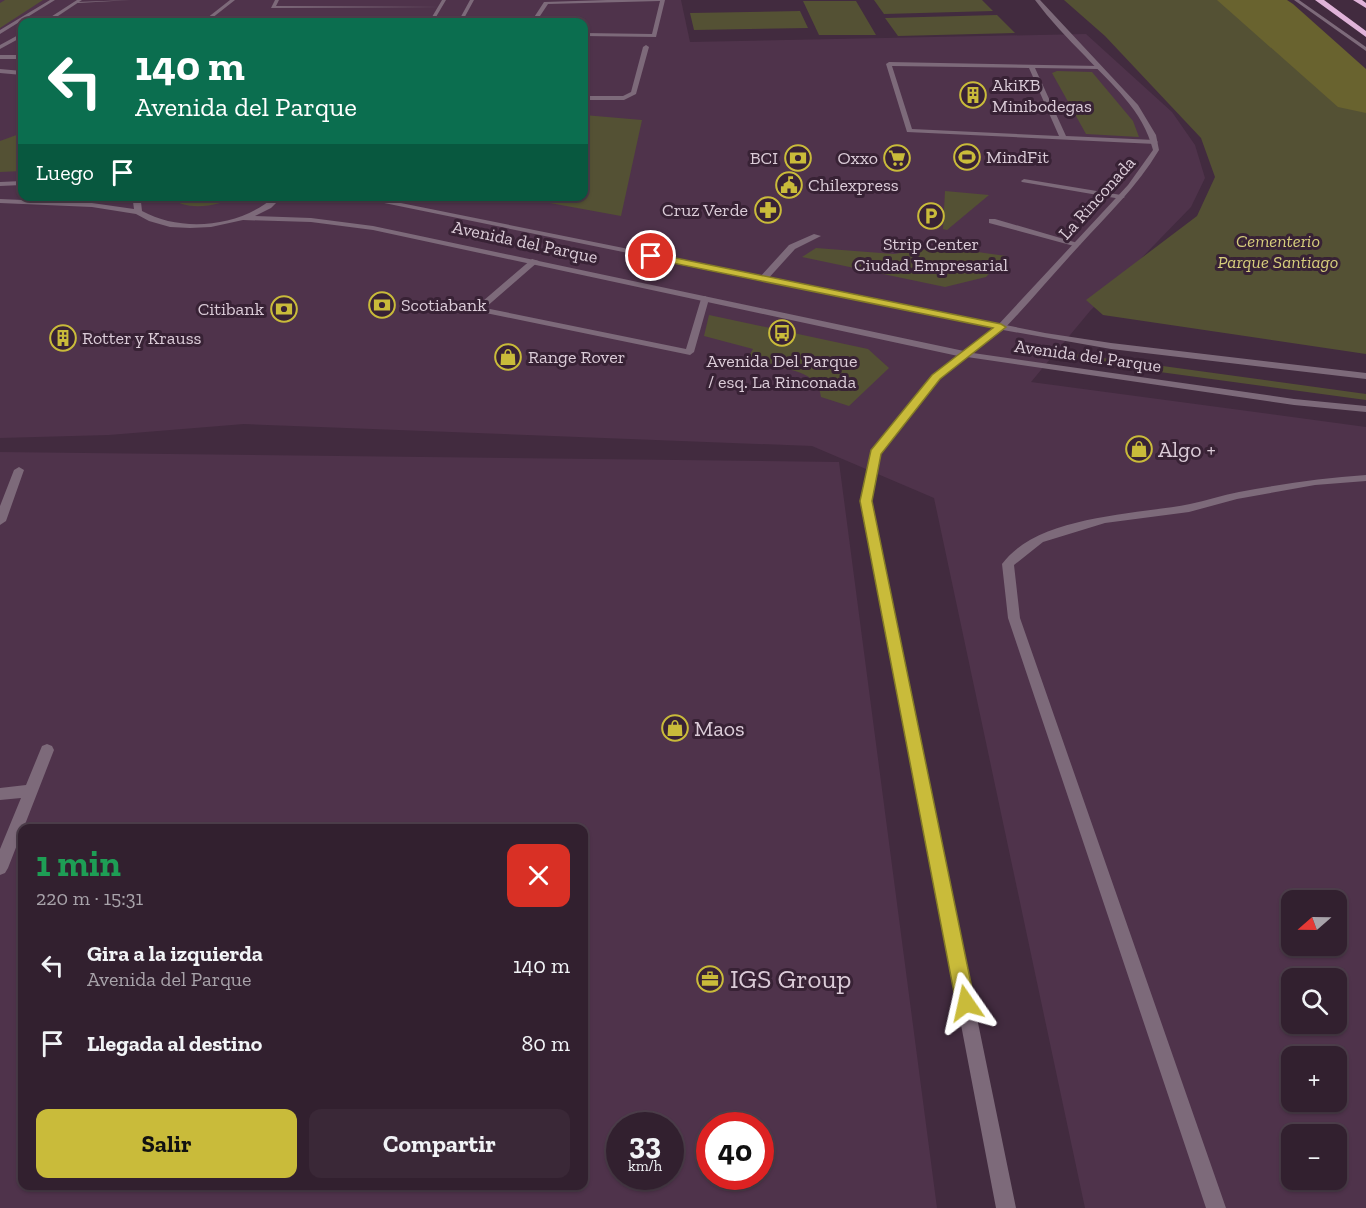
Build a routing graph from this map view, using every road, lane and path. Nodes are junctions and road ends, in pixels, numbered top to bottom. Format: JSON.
{"nodes":[{"id":1,"x":53,"y":0,"type":"edge"},
{"id":2,"x":129,"y":0,"type":"edge"},
{"id":3,"x":233,"y":0,"type":"edge"},
{"id":4,"x":278,"y":0,"type":"edge"},
{"id":5,"x":444,"y":0,"type":"edge"},
{"id":6,"x":472,"y":0,"type":"edge"},
{"id":7,"x":1037,"y":0,"type":"edge"},
{"id":8,"x":1296,"y":0,"type":"edge"},
{"id":9,"x":1319,"y":0,"type":"edge"},
{"id":10,"x":1357,"y":0,"type":"edge"},
{"id":11,"x":79,"y":1,"type":"edge"},
{"id":12,"x":1366,"y":6,"type":"edge"},
{"id":13,"x":441,"y":7,"type":"junction"},
{"id":14,"x":23,"y":18,"type":"edge"},
{"id":15,"x":52,"y":18,"type":"edge"},
{"id":16,"x":209,"y":18,"type":"edge"},
{"id":17,"x":434,"y":18,"type":"edge"},
{"id":18,"x":462,"y":18,"type":"edge"},
{"id":19,"x":537,"y":18,"type":"edge"},
{"id":20,"x":18,"y":21,"type":"edge"},
{"id":21,"x":0,"y":32,"type":"edge"},
{"id":22,"x":588,"y":34,"type":"edge"},
{"id":23,"x":1366,"y":35,"type":"edge"},
{"id":24,"x":18,"y":37,"type":"edge"},
{"id":25,"x":18,"y":38,"type":"edge"},
{"id":26,"x":0,"y":41,"type":"edge"},
{"id":27,"x":0,"y":47,"type":"edge"},
{"id":28,"x":646,"y":47,"type":"dead end"},
{"id":29,"x":1366,"y":49,"type":"edge"},
{"id":30,"x":0,"y":57,"type":"edge"},
{"id":31,"x":18,"y":57,"type":"edge"},
{"id":32,"x":1031,"y":66,"type":"junction"},
{"id":33,"x":1099,"y":67,"type":"junction"},
{"id":34,"x":0,"y":71,"type":"edge"},
{"id":35,"x":18,"y":73,"type":"edge"},
{"id":36,"x":588,"y":98,"type":"edge"},
{"id":37,"x":1063,"y":137,"type":"junction"},
{"id":38,"x":1155,"y":142,"type":"junction"},
{"id":39,"x":1024,"y":181,"type":"dead end"},
{"id":40,"x":18,"y":183,"type":"edge"},
{"id":41,"x":0,"y":184,"type":"edge"},
{"id":42,"x":1121,"y":197,"type":"junction"},
{"id":43,"x":0,"y":201,"type":"edge"},
{"id":44,"x":138,"y":201,"type":"edge"},
{"id":45,"x":274,"y":201,"type":"edge"},
{"id":46,"x":378,"y":201,"type":"edge"},
{"id":47,"x":138,"y":212,"type":"junction"},
{"id":48,"x":242,"y":218,"type":"junction"},
{"id":49,"x":992,"y":221,"type":"dead end"},
{"id":50,"x":817,"y":236,"type":"dead end"},
{"id":51,"x":1077,"y":244,"type":"junction"},
{"id":52,"x":535,"y":261,"type":"junction"},
{"id":53,"x":763,"y":279,"type":"junction"},
{"id":54,"x":705,"y":298,"type":"junction"},
{"id":55,"x":1001,"y":327,"type":"junction"},
{"id":56,"x":963,"y":354,"type":"junction"},
{"id":57,"x":1366,"y":376,"type":"edge"},
{"id":58,"x":1366,"y":409,"type":"edge"},
{"id":59,"x":19,"y":470,"type":"dead end"},
{"id":60,"x":1366,"y":478,"type":"edge"},
{"id":61,"x":0,"y":521,"type":"edge"},
{"id":62,"x":47,"y":750,"type":"dead end"},
{"id":63,"x":31,"y":791,"type":"junction"},
{"id":64,"x":0,"y":795,"type":"edge"},
{"id":65,"x":0,"y":868,"type":"edge"},
{"id":66,"x":1006,"y":1208,"type":"edge"},
{"id":67,"x":1216,"y":1208,"type":"edge"}],
"edges":[{"from":1,"to":14,"type":"street"},
{"from":2,"to":11,"type":"street"},
{"from":3,"to":16,"type":"street"},
{"from":4,"to":13,"type":"street"},
{"from":5,"to":13,"type":"street"},
{"from":6,"to":18,"type":"street"},
{"from":7,"to":33,"type":"street","name":"La Rinconada"},
{"from":8,"to":29,"type":"street"},
{"from":9,"to":23,"type":"highway"},
{"from":10,"to":12,"type":"highway"},
{"from":11,"to":15,"type":"street"},
{"from":13,"to":17,"type":"street"},
{"from":19,"to":22,"type":"street"},
{"from":20,"to":21,"type":"street"},
{"from":24,"to":26,"type":"street"},
{"from":25,"to":27,"type":"street"},
{"from":28,"to":36,"type":"street"},
{"from":30,"to":31,"type":"street"},
{"from":32,"to":33,"type":"street"},
{"from":32,"to":37,"type":"street"},
{"from":32,"to":37,"type":"street"},
{"from":33,"to":38,"type":"street","name":"La Rinconada"},
{"from":34,"to":35,"type":"street"},
{"from":37,"to":38,"type":"street"},
{"from":38,"to":42,"type":"street","name":"La Rinconada"},
{"from":39,"to":42,"type":"street"},
{"from":40,"to":41,"type":"street"},
{"from":42,"to":51,"type":"street","name":"La Rinconada"},
{"from":43,"to":47,"type":"street"},
{"from":44,"to":47,"type":"street"},
{"from":45,"to":48,"type":"street"},
{"from":46,"to":53,"type":"street","name":"Avenida del Parque"},
{"from":47,"to":48,"type":"street"},
{"from":48,"to":52,"type":"street","name":"Avenida del Parque"},
{"from":49,"to":51,"type":"street"},
{"from":50,"to":53,"type":"street"},
{"from":51,"to":55,"type":"street","name":"La Rinconada"},
{"from":52,"to":54,"type":"street","name":"Avenida del Parque"},
{"from":52,"to":54,"type":"street"},
{"from":53,"to":55,"type":"street","name":"Avenida del Parque"},
{"from":54,"to":56,"type":"street","name":"Avenida del Parque"},
{"from":55,"to":56,"type":"street","name":"La Rinconada"},
{"from":55,"to":57,"type":"street","name":"Avenida del Parque"},
{"from":56,"to":58,"type":"street","name":"Avenida del Parque"},
{"from":56,"to":66,"type":"street","name":"La Rinconada"},
{"from":59,"to":61,"type":"street"},
{"from":60,"to":67,"type":"street"},
{"from":62,"to":63,"type":"street"},
{"from":63,"to":64,"type":"street"},
{"from":63,"to":65,"type":"street"}]}
